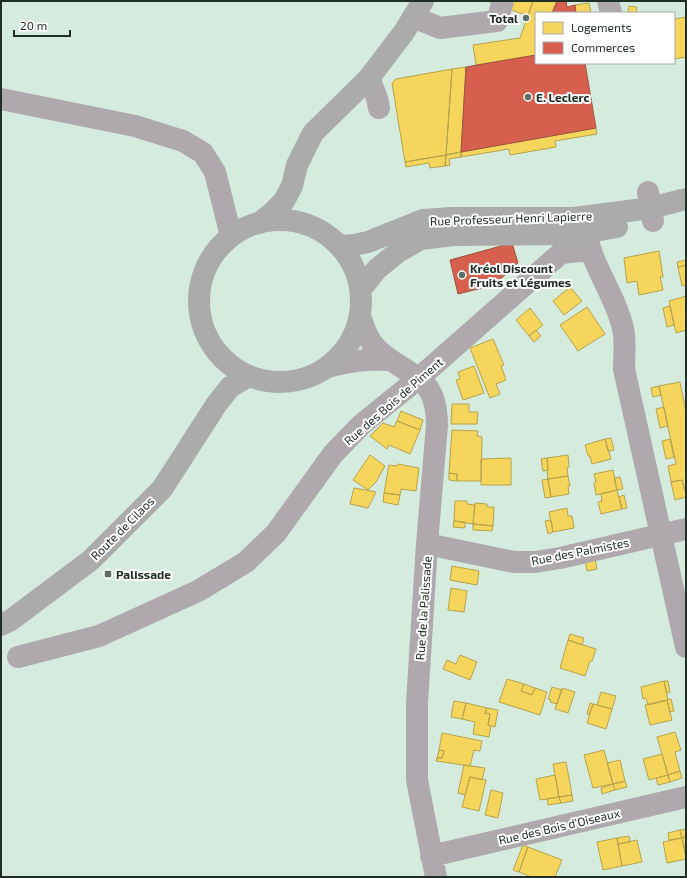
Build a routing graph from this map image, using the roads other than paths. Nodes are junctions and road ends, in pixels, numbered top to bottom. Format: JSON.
{"nodes":[{"id":1,"x":503,"y":1,"type":"edge"},
{"id":2,"x":608,"y":1,"type":"edge"},
{"id":3,"x":418,"y":9,"type":"edge"},
{"id":4,"x":611,"y":12,"type":"edge"},
{"id":5,"x":369,"y":78,"type":"junction"},
{"id":6,"x":1,"y":99,"type":"edge"},
{"id":7,"x":379,"y":108,"type":"dead end"},
{"id":8,"x":292,"y":186,"type":"junction"},
{"id":9,"x":686,"y":199,"type":"edge"},
{"id":10,"x":651,"y":207,"type":"junction"},
{"id":11,"x":686,"y":213,"type":"edge"},
{"id":12,"x":258,"y":223,"type":"junction"},
{"id":13,"x":307,"y":225,"type":"junction"},
{"id":14,"x":587,"y":233,"type":"junction"},
{"id":15,"x":231,"y":236,"type":"junction"},
{"id":16,"x":340,"y":246,"type":"junction"},
{"id":17,"x":361,"y":289,"type":"junction"},
{"id":18,"x":360,"y":316,"type":"junction"},
{"id":19,"x":219,"y":354,"type":"junction"},
{"id":20,"x":390,"y":360,"type":"junction"},
{"id":21,"x":328,"y":367,"type":"junction"},
{"id":22,"x":249,"y":376,"type":"junction"},
{"id":23,"x":420,"y":378,"type":"junction"},
{"id":24,"x":216,"y":405,"type":"junction"},
{"id":25,"x":686,"y":529,"type":"edge"},
{"id":26,"x":661,"y":535,"type":"junction"},
{"id":27,"x":427,"y":544,"type":"junction"},
{"id":28,"x":1,"y":625,"type":"edge"},
{"id":29,"x":686,"y":647,"type":"edge"},
{"id":30,"x":18,"y":658,"type":"dead end"},
{"id":31,"x":686,"y":797,"type":"edge"},
{"id":32,"x":431,"y":856,"type":"junction"},
{"id":33,"x":436,"y":877,"type":"edge"}],
"edges":[{"from":1,"to":3,"type":"street"},
{"from":2,"to":4,"type":"street"},
{"from":3,"to":5,"type":"main road"},
{"from":5,"to":7,"type":"street"},
{"from":5,"to":8,"type":"main road"},
{"from":6,"to":15,"type":"street"},
{"from":8,"to":12,"type":"main road"},
{"from":8,"to":13,"type":"main road"},
{"from":9,"to":10,"type":"main road","name":"Rue Professeur Henri Lapierre"},
{"from":10,"to":11,"type":"main road","name":"Rue Professeur Henri Lapierre"},
{"from":10,"to":14,"type":"main road","name":"Rue Professeur Henri Lapierre"},
{"from":12,"to":13,"type":"main road"},
{"from":12,"to":15,"type":"main road"},
{"from":13,"to":16,"type":"main road"},
{"from":14,"to":16,"type":"main road","name":"Rue Professeur Henri Lapierre"},
{"from":14,"to":17,"type":"main road","name":"Rue Professeur Henri Lapierre"},
{"from":14,"to":23,"type":"street","name":"Rue des Bois de Piment"},
{"from":14,"to":26,"type":"street"},
{"from":15,"to":19,"type":"main road"},
{"from":16,"to":17,"type":"main road"},
{"from":17,"to":18,"type":"main road"},
{"from":18,"to":20,"type":"street","name":"Rue de la Palissade"},
{"from":18,"to":21,"type":"main road"},
{"from":19,"to":22,"type":"main road"},
{"from":19,"to":24,"type":"main road","name":"Route de Cilaos"},
{"from":20,"to":21,"type":"street","name":"Rue de la Palissade"},
{"from":20,"to":23,"type":"street","name":"Rue de la Palissade"},
{"from":21,"to":22,"type":"main road"},
{"from":22,"to":24,"type":"main road","name":"Route de Cilaos"},
{"from":23,"to":27,"type":"street","name":"Rue de la Palissade"},
{"from":23,"to":30,"type":"street","name":"Rue des Bois de Piment"},
{"from":24,"to":28,"type":"main road","name":"Route de Cilaos"},
{"from":25,"to":26,"type":"street","name":"Rue des Palmistes"},
{"from":26,"to":27,"type":"street","name":"Rue des Palmistes"},
{"from":26,"to":29,"type":"street"},
{"from":27,"to":32,"type":"street","name":"Rue de la Palissade"},
{"from":31,"to":32,"type":"street","name":"Rue des Bois d'Oiseaux"},
{"from":32,"to":33,"type":"street","name":"Rue de la Palissade"}]}
